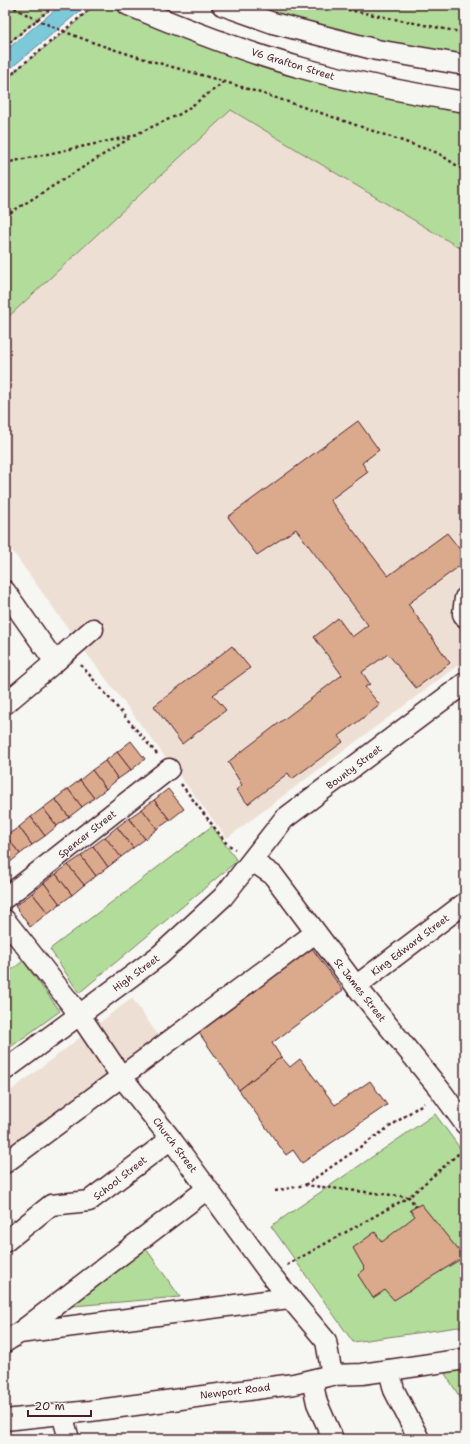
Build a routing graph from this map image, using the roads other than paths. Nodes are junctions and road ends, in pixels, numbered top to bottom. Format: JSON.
{"nodes":[{"id":1,"x":128,"y":5,"type":"edge"},
{"id":2,"x":222,"y":5,"type":"edge"},
{"id":3,"x":465,"y":65,"type":"edge"},
{"id":4,"x":465,"y":102,"type":"edge"},
{"id":5,"x":5,"y":591,"type":"edge"},
{"id":6,"x":465,"y":598,"type":"edge"},
{"id":7,"x":465,"y":617,"type":"edge"},
{"id":8,"x":93,"y":629,"type":"dead end"},
{"id":9,"x":55,"y":662,"type":"junction"},
{"id":10,"x":465,"y":683,"type":"edge"},
{"id":11,"x":5,"y":704,"type":"edge"},
{"id":12,"x":170,"y":769,"type":"dead end"},
{"id":13,"x":252,"y":861,"type":"junction"},
{"id":14,"x":5,"y":898,"type":"edge"},
{"id":15,"x":465,"y":903,"type":"edge"},
{"id":16,"x":5,"y":920,"type":"edge"},
{"id":17,"x":315,"y":932,"type":"junction"},
{"id":18,"x":356,"y":986,"type":"junction"},
{"id":19,"x":79,"y":1014,"type":"junction"},
{"id":20,"x":5,"y":1070,"type":"edge"},
{"id":21,"x":121,"y":1076,"type":"junction"},
{"id":22,"x":463,"y":1116,"type":"edge"},
{"id":23,"x":170,"y":1139,"type":"junction"},
{"id":24,"x":5,"y":1163,"type":"edge"},
{"id":25,"x":207,"y":1189,"type":"junction"},
{"id":26,"x":5,"y":1242,"type":"edge"},
{"id":27,"x":289,"y":1298,"type":"junction"},
{"id":28,"x":12,"y":1337,"type":"edge"},
{"id":29,"x":465,"y":1359,"type":"edge"},
{"id":30,"x":389,"y":1370,"type":"junction"},
{"id":31,"x":332,"y":1375,"type":"junction"},
{"id":32,"x":312,"y":1380,"type":"junction"},
{"id":33,"x":62,"y":1414,"type":"junction"},
{"id":34,"x":5,"y":1420,"type":"edge"},
{"id":35,"x":69,"y":1439,"type":"edge"},
{"id":36,"x":333,"y":1439,"type":"edge"},
{"id":37,"x":420,"y":1439,"type":"edge"}],
"edges":[{"from":1,"to":4,"type":"street","name":"V6 Grafton Street"},
{"from":2,"to":3,"type":"street"},
{"from":5,"to":9,"type":"street"},
{"from":6,"to":7,"type":"street"},
{"from":8,"to":9,"type":"street"},
{"from":9,"to":11,"type":"street"},
{"from":10,"to":13,"type":"street","name":"Bounty Street"},
{"from":12,"to":14,"type":"street","name":"Spencer Street"},
{"from":13,"to":17,"type":"street","name":"St James Street"},
{"from":13,"to":19,"type":"street","name":"High Street"},
{"from":15,"to":18,"type":"street","name":"King Edward Street"},
{"from":16,"to":19,"type":"street","name":"Church Street"},
{"from":17,"to":18,"type":"street","name":"St James Street"},
{"from":17,"to":21,"type":"street"},
{"from":18,"to":22,"type":"street","name":"St James Street"},
{"from":19,"to":20,"type":"street","name":"High Street"},
{"from":19,"to":21,"type":"street","name":"Church Street"},
{"from":21,"to":23,"type":"street","name":"Church Street"},
{"from":21,"to":24,"type":"street"},
{"from":23,"to":25,"type":"street","name":"Church Street"},
{"from":23,"to":26,"type":"street","name":"School Street"},
{"from":25,"to":27,"type":"street","name":"Church Street"},
{"from":25,"to":28,"type":"street"},
{"from":27,"to":28,"type":"street"},
{"from":27,"to":31,"type":"street","name":"Church Street"},
{"from":29,"to":30,"type":"street","name":"Newport Road"},
{"from":30,"to":31,"type":"street","name":"Newport Road"},
{"from":30,"to":37,"type":"street"},
{"from":31,"to":32,"type":"street","name":"Newport Road"},
{"from":32,"to":33,"type":"street","name":"Newport Road"},
{"from":32,"to":36,"type":"street"},
{"from":33,"to":34,"type":"street","name":"Newport Road"},
{"from":33,"to":35,"type":"street"}]}
